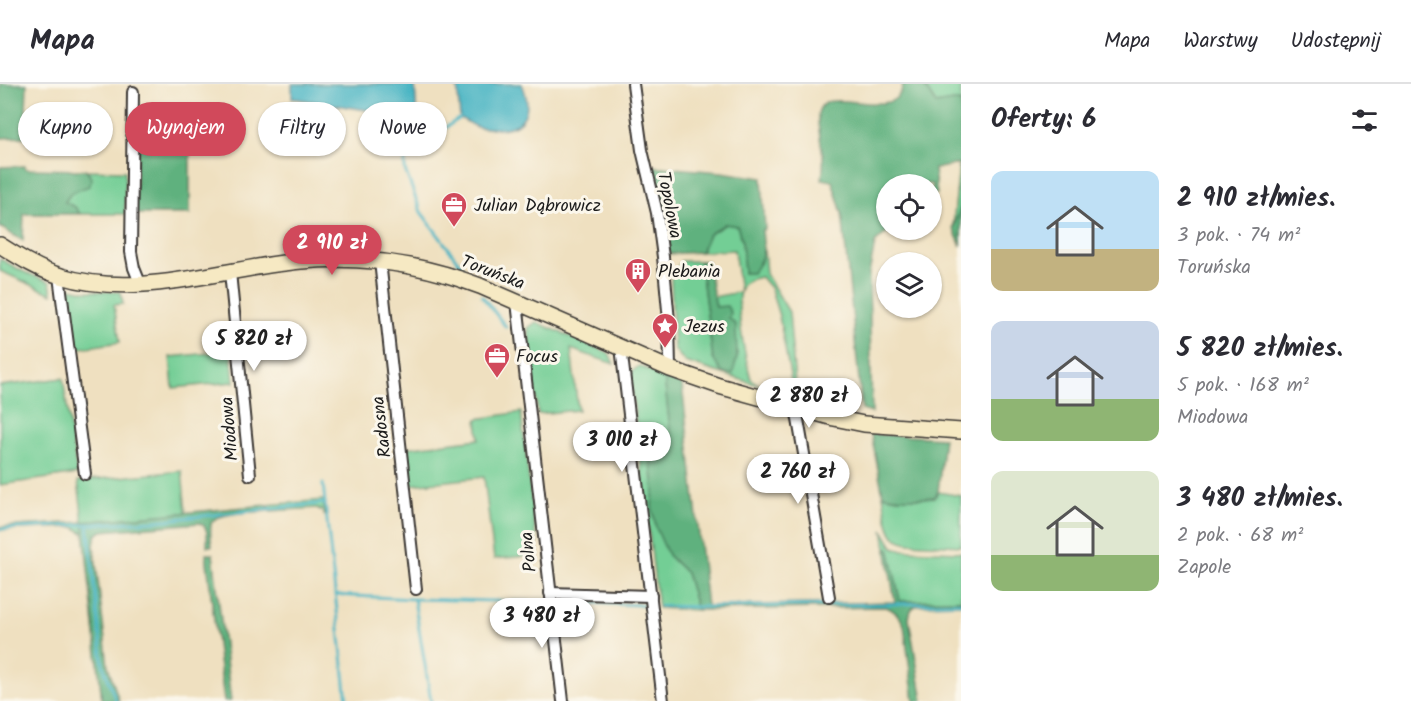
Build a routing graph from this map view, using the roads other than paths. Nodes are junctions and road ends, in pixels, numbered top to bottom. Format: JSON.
{"nodes":[{"id":1,"x":633,"y":84,"type":"edge"},
{"id":2,"x":133,"y":92,"type":"dead end"},
{"id":3,"x":0,"y":245,"type":"edge"},
{"id":4,"x":380,"y":261,"type":"junction"},
{"id":5,"x":230,"y":272,"type":"junction"},
{"id":6,"x":59,"y":276,"type":"junction"},
{"id":7,"x":140,"y":283,"type":"junction"},
{"id":8,"x":517,"y":302,"type":"junction"},
{"id":9,"x":621,"y":347,"type":"junction"},
{"id":10,"x":670,"y":369,"type":"junction"},
{"id":11,"x":796,"y":408,"type":"junction"},
{"id":12,"x":961,"y":430,"type":"edge"},
{"id":13,"x":85,"y":474,"type":"dead end"},
{"id":14,"x":250,"y":475,"type":"dead end"},
{"id":15,"x":416,"y":589,"type":"dead end"},
{"id":16,"x":550,"y":593,"type":"junction"},
{"id":17,"x":651,"y":596,"type":"junction"},
{"id":18,"x":829,"y":597,"type":"dead end"},
{"id":19,"x":563,"y":701,"type":"edge"},
{"id":20,"x":663,"y":701,"type":"edge"}],
"edges":[{"from":1,"to":10,"type":"street","name":"Topolowa"},
{"from":2,"to":7,"type":"street"},
{"from":3,"to":6,"type":"main road","name":"Toruńska"},
{"from":4,"to":5,"type":"main road","name":"Toruńska"},
{"from":4,"to":8,"type":"main road","name":"Toruńska"},
{"from":4,"to":15,"type":"street","name":"Radosna"},
{"from":5,"to":7,"type":"main road","name":"Toruńska"},
{"from":5,"to":14,"type":"street","name":"Miodowa"},
{"from":6,"to":7,"type":"main road","name":"Toruńska"},
{"from":6,"to":13,"type":"street"},
{"from":8,"to":9,"type":"main road","name":"Toruńska"},
{"from":8,"to":16,"type":"street","name":"Polna"},
{"from":9,"to":10,"type":"main road","name":"Toruńska"},
{"from":9,"to":17,"type":"street"},
{"from":10,"to":11,"type":"main road","name":"Toruńska"},
{"from":11,"to":12,"type":"main road","name":"Toruńska"},
{"from":11,"to":18,"type":"street"},
{"from":16,"to":17,"type":"street","name":"Polna"},
{"from":16,"to":19,"type":"street"},
{"from":17,"to":20,"type":"street"}]}
